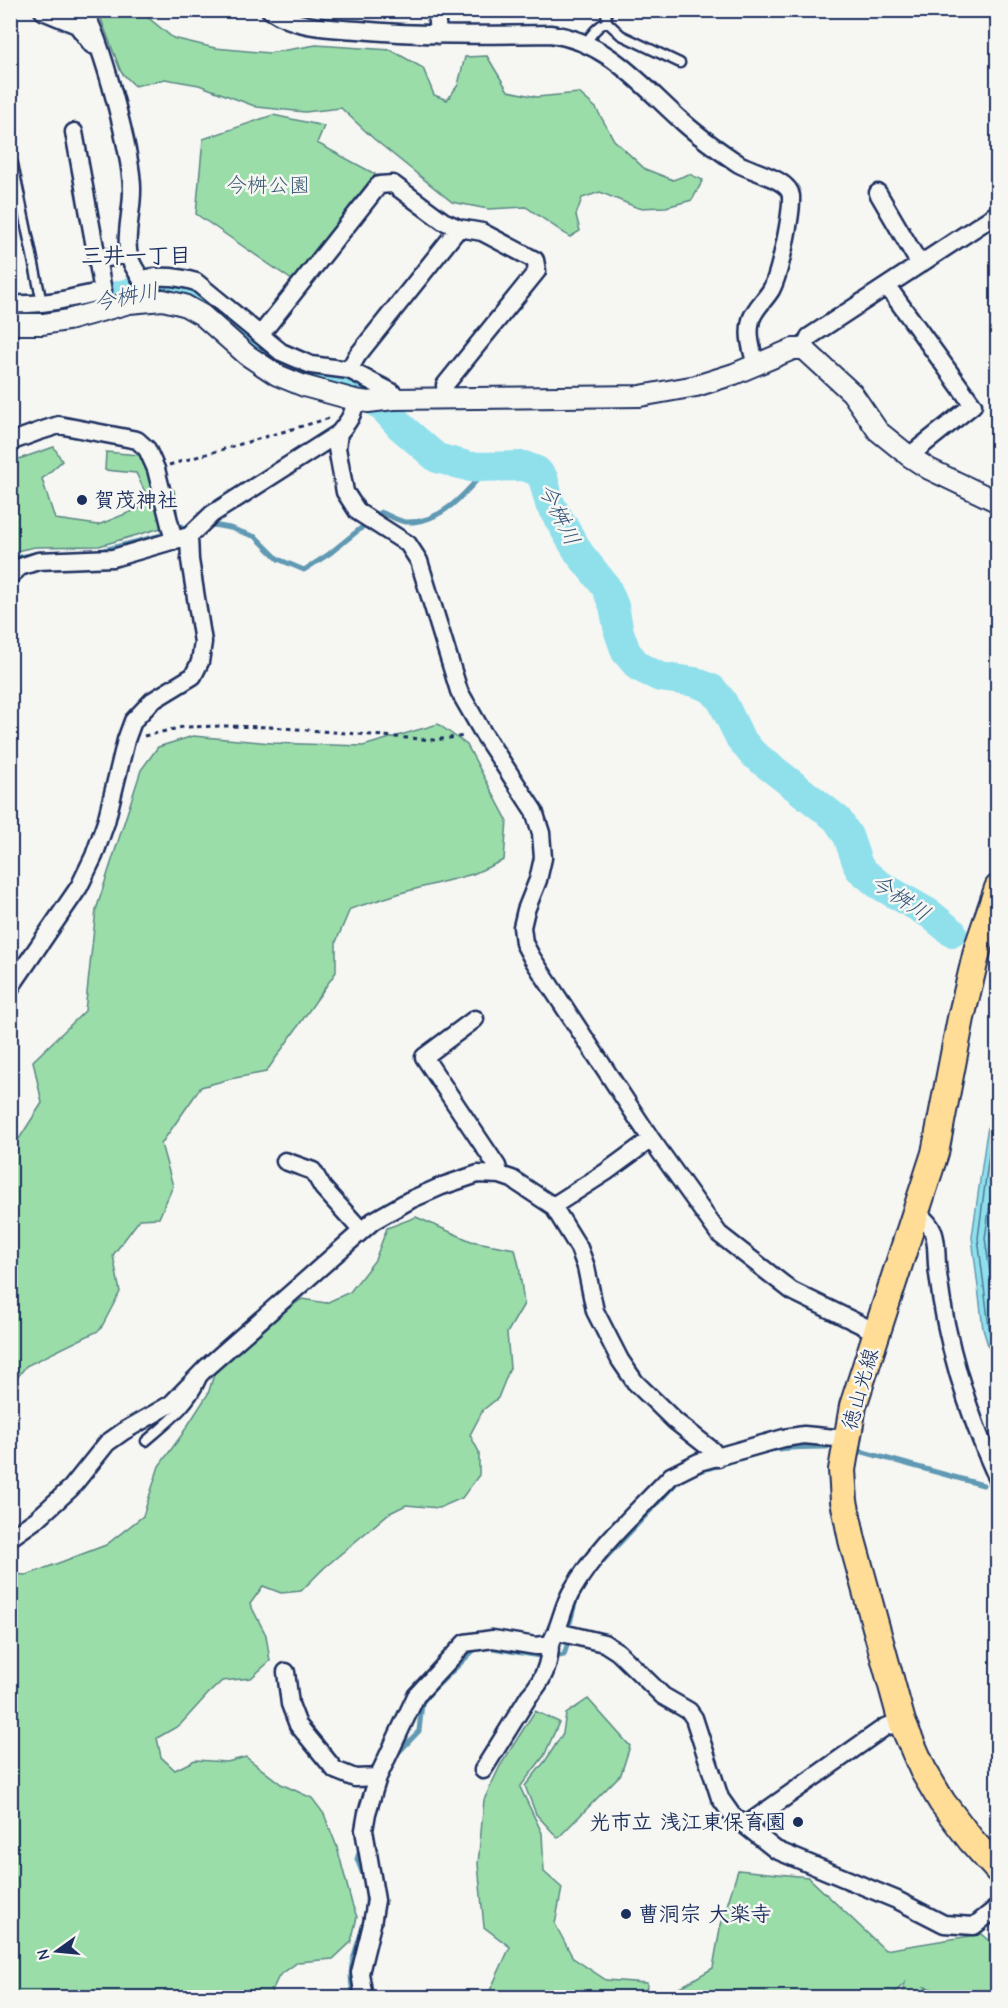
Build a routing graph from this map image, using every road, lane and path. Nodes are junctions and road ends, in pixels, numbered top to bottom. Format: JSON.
{"nodes":[{"id":1,"x":83,"y":10,"type":"edge"},
{"id":2,"x":270,"y":10,"type":"edge"},
{"id":3,"x":436,"y":10,"type":"edge"},
{"id":4,"x":606,"y":10,"type":"edge"},
{"id":5,"x":43,"y":11,"type":"edge"},
{"id":6,"x":607,"y":22,"type":"junction"},
{"id":7,"x":438,"y":35,"type":"junction"},
{"id":8,"x":586,"y":44,"type":"junction"},
{"id":9,"x":99,"y":46,"type":"junction"},
{"id":10,"x":680,"y":63,"type":"dead end"},
{"id":11,"x":74,"y":132,"type":"dead end"},
{"id":12,"x":13,"y":164,"type":"dead end"},
{"id":13,"x":878,"y":193,"type":"dead end"},
{"id":14,"x":998,"y":213,"type":"edge"},
{"id":15,"x":459,"y":228,"type":"junction"},
{"id":16,"x":128,"y":254,"type":"junction"},
{"id":17,"x":98,"y":260,"type":"junction"},
{"id":18,"x":919,"y":263,"type":"junction"},
{"id":19,"x":141,"y":279,"type":"junction"},
{"id":20,"x":887,"y":286,"type":"junction"},
{"id":21,"x":147,"y":301,"type":"junction"},
{"id":22,"x":10,"y":304,"type":"edge"},
{"id":23,"x":42,"y":304,"type":"junction"},
{"id":24,"x":10,"y":324,"type":"edge"},
{"id":25,"x":261,"y":334,"type":"junction"},
{"id":26,"x":804,"y":349,"type":"junction"},
{"id":27,"x":756,"y":365,"type":"junction"},
{"id":28,"x":349,"y":370,"type":"junction"},
{"id":29,"x":394,"y":399,"type":"junction"},
{"id":30,"x":446,"y":399,"type":"junction"},
{"id":31,"x":355,"y":405,"type":"junction"},
{"id":32,"x":339,"y":433,"type":"junction"},
{"id":33,"x":10,"y":442,"type":"edge"},
{"id":34,"x":909,"y":456,"type":"junction"},
{"id":35,"x":156,"y":469,"type":"junction"},
{"id":36,"x":998,"y":502,"type":"edge"},
{"id":37,"x":182,"y":539,"type":"junction"},
{"id":38,"x":10,"y":576,"type":"edge"},
{"id":39,"x":483,"y":733,"type":"junction"},
{"id":40,"x":126,"y":740,"type":"junction"},
{"id":41,"x":998,"y":888,"type":"edge"},
{"id":42,"x":10,"y":988,"type":"edge"},
{"id":43,"x":475,"y":1018,"type":"dead end"},
{"id":44,"x":651,"y":1139,"type":"junction"},
{"id":45,"x":285,"y":1161,"type":"dead end"},
{"id":46,"x":500,"y":1175,"type":"junction"},
{"id":47,"x":553,"y":1206,"type":"junction"},
{"id":48,"x":917,"y":1213,"type":"junction"},
{"id":49,"x":362,"y":1230,"type":"junction"},
{"id":50,"x":876,"y":1332,"type":"junction"},
{"id":51,"x":206,"y":1368,"type":"junction"},
{"id":52,"x":846,"y":1439,"type":"junction"},
{"id":53,"x":146,"y":1441,"type":"dead end"},
{"id":54,"x":718,"y":1458,"type":"junction"},
{"id":55,"x":998,"y":1480,"type":"edge"},
{"id":56,"x":10,"y":1538,"type":"edge"},
{"id":57,"x":554,"y":1638,"type":"junction"},
{"id":58,"x":286,"y":1672,"type":"dead end"},
{"id":59,"x":902,"y":1722,"type":"junction"},
{"id":60,"x":483,"y":1770,"type":"dead end"},
{"id":61,"x":378,"y":1777,"type":"junction"},
{"id":62,"x":747,"y":1827,"type":"junction"},
{"id":63,"x":998,"y":1870,"type":"edge"},
{"id":64,"x":998,"y":1907,"type":"edge"},
{"id":65,"x":364,"y":1998,"type":"edge"}],
"edges":[{"from":1,"to":9,"type":"street"},
{"from":2,"to":7,"type":"street"},
{"from":3,"to":7,"type":"street"},
{"from":4,"to":6,"type":"lane"},
{"from":5,"to":9,"type":"street"},
{"from":6,"to":8,"type":"lane"},
{"from":6,"to":10,"type":"lane"},
{"from":7,"to":8,"type":"street"},
{"from":8,"to":27,"type":"street"},
{"from":9,"to":16,"type":"street"},
{"from":11,"to":17,"type":"street"},
{"from":12,"to":23,"type":"lane"},
{"from":13,"to":18,"type":"street"},
{"from":14,"to":18,"type":"street"},
{"from":15,"to":25,"type":"street"},
{"from":15,"to":28,"type":"street"},
{"from":15,"to":30,"type":"street"},
{"from":16,"to":17,"type":"street"},
{"from":16,"to":19,"type":"street"},
{"from":17,"to":23,"type":"street"},
{"from":18,"to":20,"type":"street"},
{"from":19,"to":21,"type":"street"},
{"from":19,"to":25,"type":"street"},
{"from":20,"to":26,"type":"street"},
{"from":20,"to":34,"type":"street"},
{"from":21,"to":24,"type":"street"},
{"from":21,"to":31,"type":"street"},
{"from":22,"to":23,"type":"street"},
{"from":25,"to":28,"type":"street"},
{"from":26,"to":27,"type":"street"},
{"from":26,"to":34,"type":"street"},
{"from":27,"to":30,"type":"street"},
{"from":28,"to":29,"type":"street"},
{"from":29,"to":30,"type":"street"},
{"from":29,"to":31,"type":"street"},
{"from":31,"to":32,"type":"street"},
{"from":31,"to":35,"type":"path"},
{"from":32,"to":37,"type":"street"},
{"from":32,"to":39,"type":"street"},
{"from":33,"to":35,"type":"street"},
{"from":34,"to":36,"type":"street"},
{"from":35,"to":37,"type":"street"},
{"from":37,"to":38,"type":"street"},
{"from":37,"to":40,"type":"street"},
{"from":39,"to":40,"type":"path"},
{"from":39,"to":44,"type":"street"},
{"from":40,"to":42,"type":"street"},
{"from":41,"to":48,"type":"main road","name":"徳山光線"},
{"from":43,"to":46,"type":"street"},
{"from":44,"to":47,"type":"street"},
{"from":44,"to":50,"type":"street"},
{"from":45,"to":49,"type":"street"},
{"from":46,"to":47,"type":"street"},
{"from":46,"to":49,"type":"street"},
{"from":47,"to":54,"type":"street"},
{"from":48,"to":50,"type":"main road","name":"徳山光線"},
{"from":48,"to":55,"type":"street"},
{"from":49,"to":51,"type":"street"},
{"from":50,"to":52,"type":"main road","name":"徳山光線"},
{"from":51,"to":53,"type":"lane"},
{"from":51,"to":56,"type":"street"},
{"from":52,"to":54,"type":"street"},
{"from":52,"to":59,"type":"main road","name":"徳山光線"},
{"from":54,"to":57,"type":"street"},
{"from":57,"to":60,"type":"street"},
{"from":57,"to":61,"type":"street"},
{"from":57,"to":62,"type":"street"},
{"from":58,"to":61,"type":"street"},
{"from":59,"to":62,"type":"street"},
{"from":59,"to":63,"type":"main road","name":"徳山光線"},
{"from":61,"to":65,"type":"street"},
{"from":62,"to":64,"type":"street"}]}
